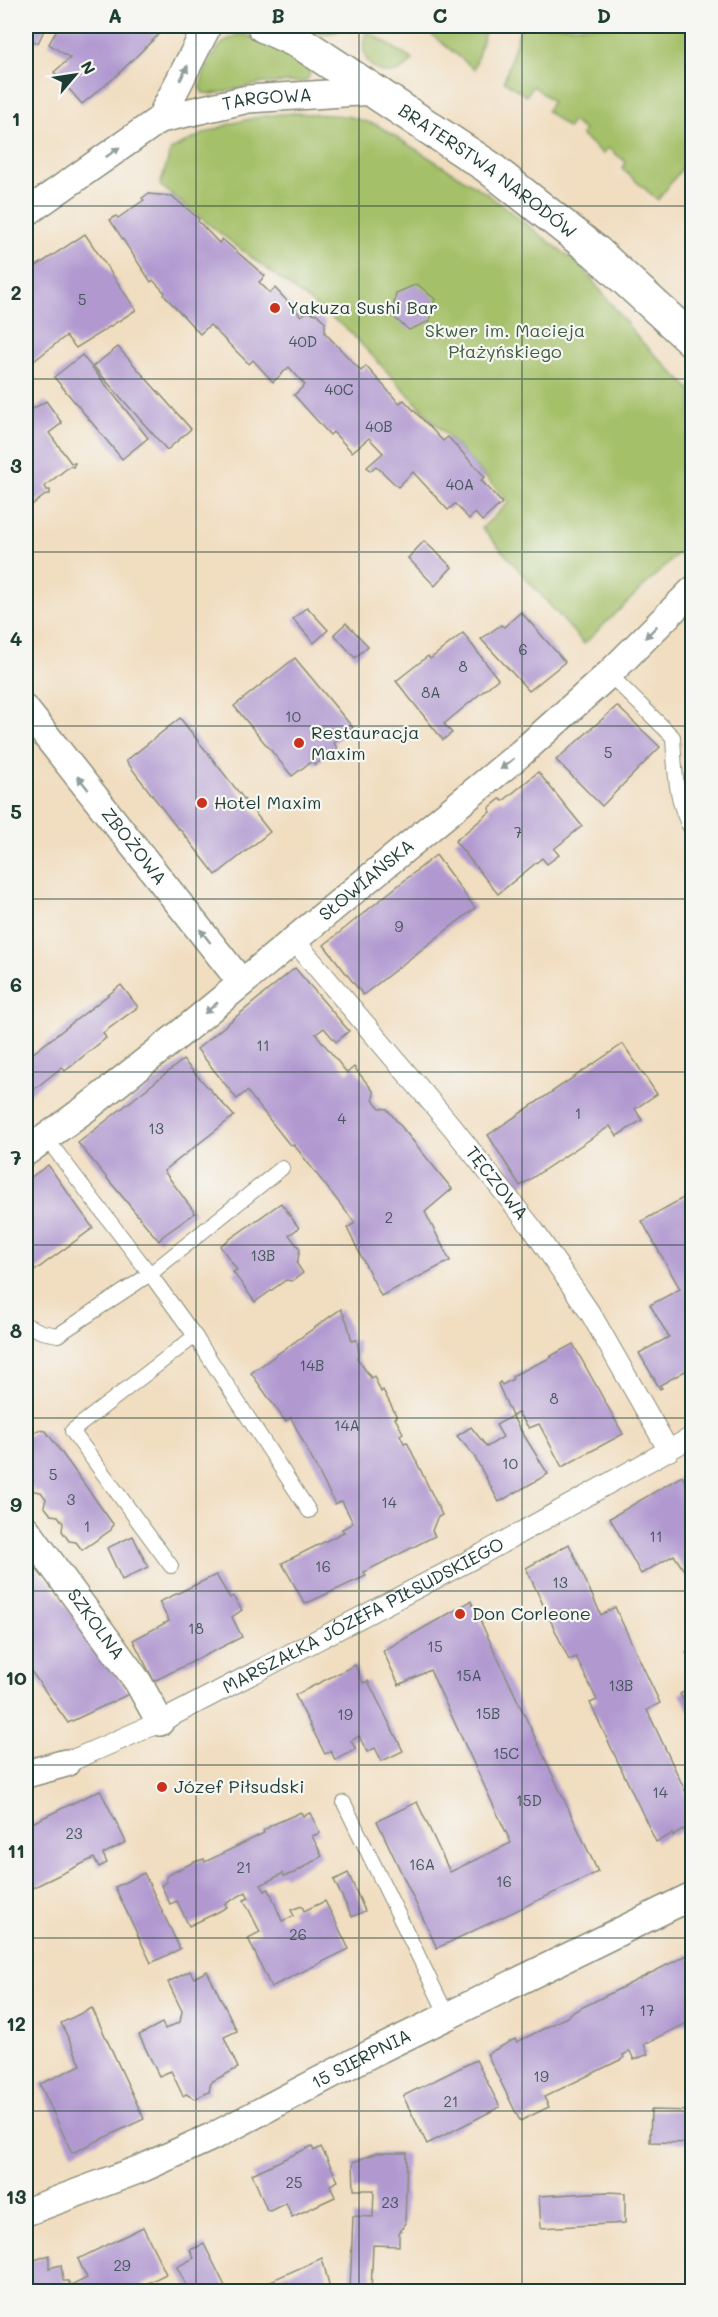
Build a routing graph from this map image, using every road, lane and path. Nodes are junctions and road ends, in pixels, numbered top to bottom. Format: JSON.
{"nodes":[{"id":1,"x":206,"y":26,"type":"edge"},
{"id":2,"x":264,"y":26,"type":"edge"},
{"id":3,"x":375,"y":92,"type":"junction"},
{"id":4,"x":160,"y":119,"type":"junction"},
{"id":5,"x":26,"y":213,"type":"edge"},
{"id":6,"x":693,"y":340,"type":"edge"},
{"id":7,"x":693,"y":591,"type":"edge"},
{"id":8,"x":609,"y":674,"type":"junction"},
{"id":9,"x":26,"y":710,"type":"edge"},
{"id":10,"x":693,"y":831,"type":"edge"},
{"id":11,"x":293,"y":939,"type":"junction"},
{"id":12,"x":241,"y":982,"type":"junction"},
{"id":13,"x":36,"y":1145,"type":"edge"},
{"id":14,"x":282,"y":1168,"type":"dead end"},
{"id":15,"x":150,"y":1274,"type":"junction"},
{"id":16,"x":26,"y":1325,"type":"edge"},
{"id":17,"x":195,"y":1336,"type":"junction"},
{"id":18,"x":693,"y":1437,"type":"edge"},
{"id":19,"x":669,"y":1451,"type":"junction"},
{"id":20,"x":309,"y":1511,"type":"dead end"},
{"id":21,"x":26,"y":1529,"type":"edge"},
{"id":22,"x":171,"y":1566,"type":"dead end"},
{"id":23,"x":160,"y":1722,"type":"junction"},
{"id":24,"x":66,"y":1763,"type":"joint"},
{"id":25,"x":26,"y":1774,"type":"edge"},
{"id":26,"x":344,"y":1803,"type":"dead end"},
{"id":27,"x":693,"y":1896,"type":"edge"},
{"id":28,"x":448,"y":2017,"type":"junction"},
{"id":29,"x":26,"y":2212,"type":"edge"}],
"edges":[{"from":4,"to":1,"type":"street","name":"TARGOWA","one_way":true},
{"from":2,"to":3,"type":"street","name":"BRATERSTWA NARODÓW"},
{"from":3,"to":4,"type":"street","name":"TARGOWA"},
{"from":3,"to":6,"type":"street","name":"BRATERSTWA NARODÓW"},
{"from":5,"to":4,"type":"street","name":"TARGOWA","one_way":true},
{"from":7,"to":8,"type":"street","name":"SŁOWIAŃSKA","one_way":true},
{"from":8,"to":10,"type":"lane"},
{"from":8,"to":11,"type":"street","name":"SŁOWIAŃSKA","one_way":true},
{"from":12,"to":9,"type":"street","name":"ZBOŻOWA","one_way":true},
{"from":11,"to":12,"type":"street","name":"SŁOWIAŃSKA"},
{"from":11,"to":19,"type":"street","name":"TĘCZOWA"},
{"from":12,"to":13,"type":"street","name":"SŁOWIAŃSKA","one_way":true},
{"from":13,"to":15,"type":"lane"},
{"from":14,"to":15,"type":"lane"},
{"from":15,"to":16,"type":"lane"},
{"from":15,"to":17,"type":"lane"},
{"from":17,"to":20,"type":"lane"},
{"from":17,"to":22,"type":"lane"},
{"from":18,"to":19,"type":"street","name":"MARSZAŁKA JÓZEFA PIŁSUDSKIEGO"},
{"from":19,"to":23,"type":"street","name":"MARSZAŁKA JÓZEFA PIŁSUDSKIEGO"},
{"from":21,"to":23,"type":"street","name":"SZKOLNA"},
{"from":23,"to":24,"type":"street","name":"MARSZAŁKA JÓZEFA PIŁSUDSKIEGO"},
{"from":24,"to":25,"type":"street","name":"MARSZAŁKA JÓZEFA PIŁSUDSKIEGO"},
{"from":26,"to":28,"type":"lane"},
{"from":27,"to":28,"type":"street","name":"15 SIERPNIA"},
{"from":28,"to":29,"type":"street","name":"15 SIERPNIA"}]}
